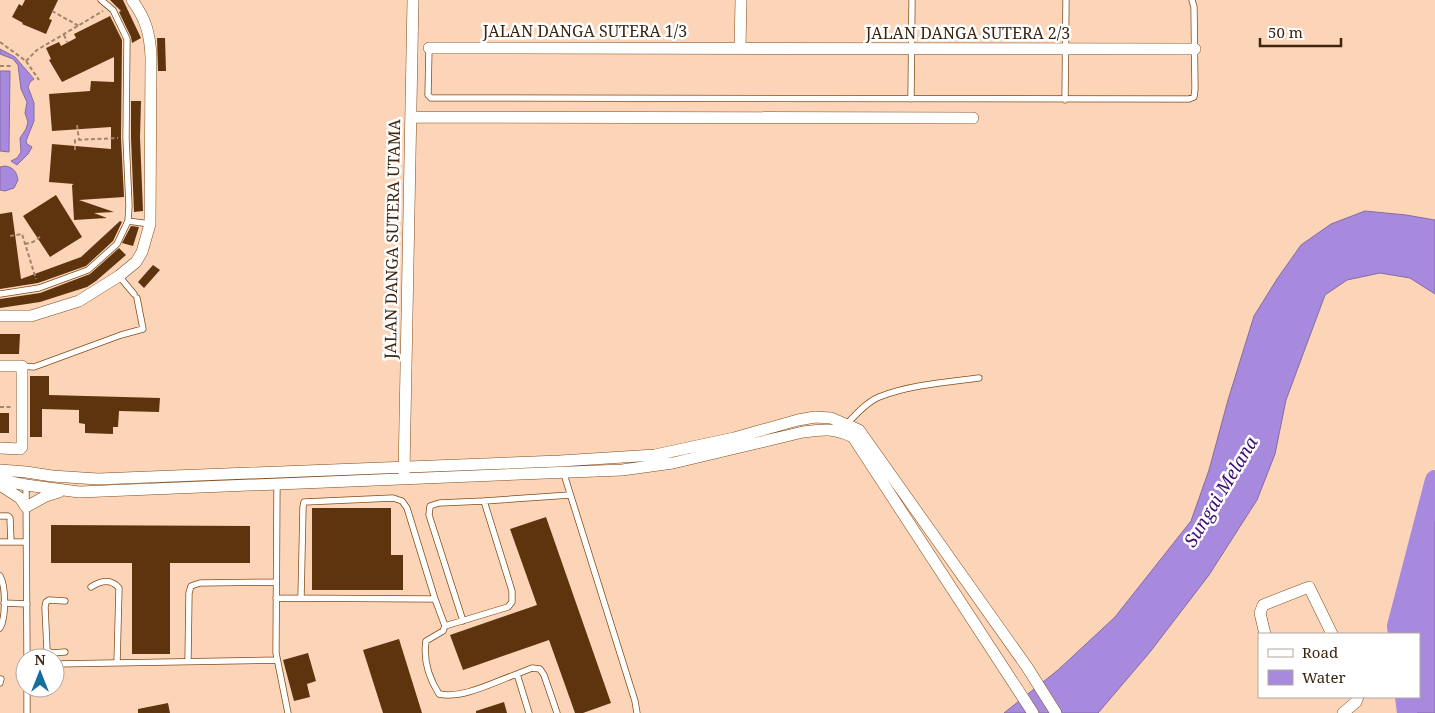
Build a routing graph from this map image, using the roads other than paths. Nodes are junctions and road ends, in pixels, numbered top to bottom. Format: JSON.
{"nodes":[{"id":1,"x":101,"y":0,"type":"edge"},
{"id":2,"x":132,"y":0,"type":"edge"},
{"id":3,"x":413,"y":0,"type":"edge"},
{"id":4,"x":741,"y":0,"type":"edge"},
{"id":5,"x":912,"y":0,"type":"edge"},
{"id":6,"x":1066,"y":0,"type":"edge"},
{"id":7,"x":1192,"y":0,"type":"edge"},
{"id":8,"x":429,"y":48,"type":"joint"},
{"id":9,"x":740,"y":48,"type":"junction"},
{"id":10,"x":912,"y":49,"type":"junction"},
{"id":11,"x":1066,"y":49,"type":"junction"},
{"id":12,"x":1195,"y":49,"type":"junction"},
{"id":13,"x":911,"y":100,"type":"junction"},
{"id":14,"x":1065,"y":100,"type":"junction"},
{"id":15,"x":411,"y":117,"type":"junction"},
{"id":16,"x":973,"y":118,"type":"dead end"},
{"id":17,"x":128,"y":221,"type":"junction"},
{"id":18,"x":150,"y":224,"type":"junction"},
{"id":19,"x":119,"y":276,"type":"junction"},
{"id":20,"x":0,"y":294,"type":"edge"},
{"id":21,"x":0,"y":316,"type":"edge"},
{"id":22,"x":0,"y":366,"type":"edge"},
{"id":23,"x":22,"y":366,"type":"junction"},
{"id":24,"x":979,"y":378,"type":"dead end"},
{"id":25,"x":847,"y":424,"type":"junction"},
{"id":26,"x":0,"y":448,"type":"edge"},
{"id":27,"x":562,"y":467,"type":"junction"},
{"id":28,"x":0,"y":470,"type":"edge"},
{"id":29,"x":277,"y":471,"type":"junction"},
{"id":30,"x":26,"y":472,"type":"junction"},
{"id":31,"x":404,"y":473,"type":"junction"},
{"id":32,"x":0,"y":480,"type":"edge"},
{"id":33,"x":277,"y":484,"type":"junction"},
{"id":34,"x":0,"y":486,"type":"edge"},
{"id":35,"x":26,"y":486,"type":"junction"},
{"id":36,"x":63,"y":491,"type":"junction"},
{"id":37,"x":570,"y":495,"type":"junction"},
{"id":38,"x":484,"y":501,"type":"junction"},
{"id":39,"x":26,"y":507,"type":"junction"},
{"id":40,"x":0,"y":516,"type":"edge"},
{"id":41,"x":0,"y":542,"type":"edge"},
{"id":42,"x":11,"y":542,"type":"junction"},
{"id":43,"x":26,"y":542,"type":"junction"},
{"id":44,"x":0,"y":576,"type":"edge"},
{"id":45,"x":276,"y":582,"type":"junction"},
{"id":46,"x":91,"y":587,"type":"dead end"},
{"id":47,"x":276,"y":598,"type":"junction"},
{"id":48,"x":301,"y":598,"type":"junction"},
{"id":49,"x":435,"y":599,"type":"junction"},
{"id":50,"x":65,"y":601,"type":"dead end"},
{"id":51,"x":4,"y":603,"type":"junction"},
{"id":52,"x":27,"y":604,"type":"junction"},
{"id":53,"x":463,"y":620,"type":"junction"},
{"id":54,"x":445,"y":626,"type":"junction"},
{"id":55,"x":0,"y":628,"type":"edge"},
{"id":56,"x":1265,"y":633,"type":"edge"},
{"id":57,"x":1332,"y":633,"type":"edge"},
{"id":58,"x":27,"y":648,"type":"edge"},
{"id":59,"x":47,"y":648,"type":"edge"},
{"id":60,"x":277,"y":660,"type":"junction"},
{"id":61,"x":188,"y":661,"type":"junction"},
{"id":62,"x":118,"y":663,"type":"junction"},
{"id":63,"x":65,"y":664,"type":"edge"},
{"id":64,"x":517,"y":674,"type":"junction"},
{"id":65,"x":27,"y":698,"type":"edge"},
{"id":66,"x":1358,"y":698,"type":"edge"},
{"id":67,"x":27,"y":713,"type":"edge"},
{"id":68,"x":288,"y":713,"type":"edge"},
{"id":69,"x":529,"y":713,"type":"edge"},
{"id":70,"x":557,"y":713,"type":"edge"},
{"id":71,"x":637,"y":713,"type":"edge"},
{"id":72,"x":1033,"y":713,"type":"edge"},
{"id":73,"x":1056,"y":713,"type":"edge"},
{"id":74,"x":1343,"y":713,"type":"edge"}],
"edges":[{"from":1,"to":17,"type":"lane"},
{"from":2,"to":18,"type":"street"},
{"from":3,"to":15,"type":"street","name":"JALAN DANGA SUTERA UTAMA"},
{"from":4,"to":9,"type":"street"},
{"from":5,"to":10,"type":"lane"},
{"from":6,"to":11,"type":"lane"},
{"from":7,"to":12,"type":"lane"},
{"from":8,"to":9,"type":"street","name":"JALAN DANGA SUTERA 1/3"},
{"from":8,"to":13,"type":"lane"},
{"from":9,"to":10,"type":"street","name":"JALAN DANGA SUTERA 2/3"},
{"from":10,"to":11,"type":"street","name":"JALAN DANGA SUTERA 2/3"},
{"from":10,"to":13,"type":"lane"},
{"from":11,"to":12,"type":"street","name":"JALAN DANGA SUTERA 2/3"},
{"from":11,"to":14,"type":"lane"},
{"from":12,"to":14,"type":"lane"},
{"from":13,"to":14,"type":"lane"},
{"from":15,"to":16,"type":"street"},
{"from":15,"to":31,"type":"street","name":"JALAN DANGA SUTERA UTAMA"},
{"from":17,"to":18,"type":"lane"},
{"from":17,"to":20,"type":"lane"},
{"from":18,"to":19,"type":"street"},
{"from":19,"to":21,"type":"street"},
{"from":19,"to":23,"type":"lane"},
{"from":22,"to":23,"type":"street"},
{"from":23,"to":26,"type":"street"},
{"from":24,"to":25,"type":"lane"},
{"from":25,"to":27,"type":"street"},
{"from":25,"to":73,"type":"street"},
{"from":27,"to":31,"type":"street"},
{"from":27,"to":37,"type":"lane"},
{"from":27,"to":72,"type":"street"},
{"from":28,"to":30,"type":"street"},
{"from":29,"to":30,"type":"street"},
{"from":29,"to":31,"type":"street"},
{"from":29,"to":33,"type":"street"},
{"from":30,"to":35,"type":"street"},
{"from":31,"to":33,"type":"street"},
{"from":32,"to":35,"type":"street"},
{"from":33,"to":36,"type":"street"},
{"from":33,"to":45,"type":"lane"},
{"from":34,"to":39,"type":"street"},
{"from":35,"to":36,"type":"street"},
{"from":35,"to":39,"type":"lane"},
{"from":36,"to":39,"type":"street"},
{"from":37,"to":38,"type":"lane"},
{"from":37,"to":71,"type":"lane"},
{"from":38,"to":53,"type":"lane"},
{"from":38,"to":53,"type":"lane"},
{"from":39,"to":43,"type":"lane"},
{"from":40,"to":42,"type":"lane"},
{"from":41,"to":42,"type":"lane"},
{"from":42,"to":43,"type":"lane"},
{"from":43,"to":52,"type":"lane"},
{"from":44,"to":51,"type":"lane"},
{"from":45,"to":47,"type":"lane"},
{"from":45,"to":61,"type":"lane"},
{"from":46,"to":62,"type":"lane"},
{"from":47,"to":48,"type":"lane"},
{"from":47,"to":60,"type":"lane"},
{"from":48,"to":49,"type":"lane"},
{"from":48,"to":49,"type":"lane"},
{"from":49,"to":54,"type":"lane"},
{"from":50,"to":59,"type":"lane"},
{"from":51,"to":52,"type":"lane"},
{"from":51,"to":55,"type":"lane"},
{"from":52,"to":58,"type":"lane"},
{"from":53,"to":54,"type":"lane"},
{"from":54,"to":64,"type":"lane"},
{"from":56,"to":57,"type":"street"},
{"from":60,"to":61,"type":"lane"},
{"from":60,"to":68,"type":"lane"},
{"from":61,"to":62,"type":"lane"},
{"from":62,"to":63,"type":"lane"},
{"from":64,"to":69,"type":"lane"},
{"from":64,"to":70,"type":"lane"},
{"from":65,"to":67,"type":"lane"},
{"from":66,"to":74,"type":"street"}]}
